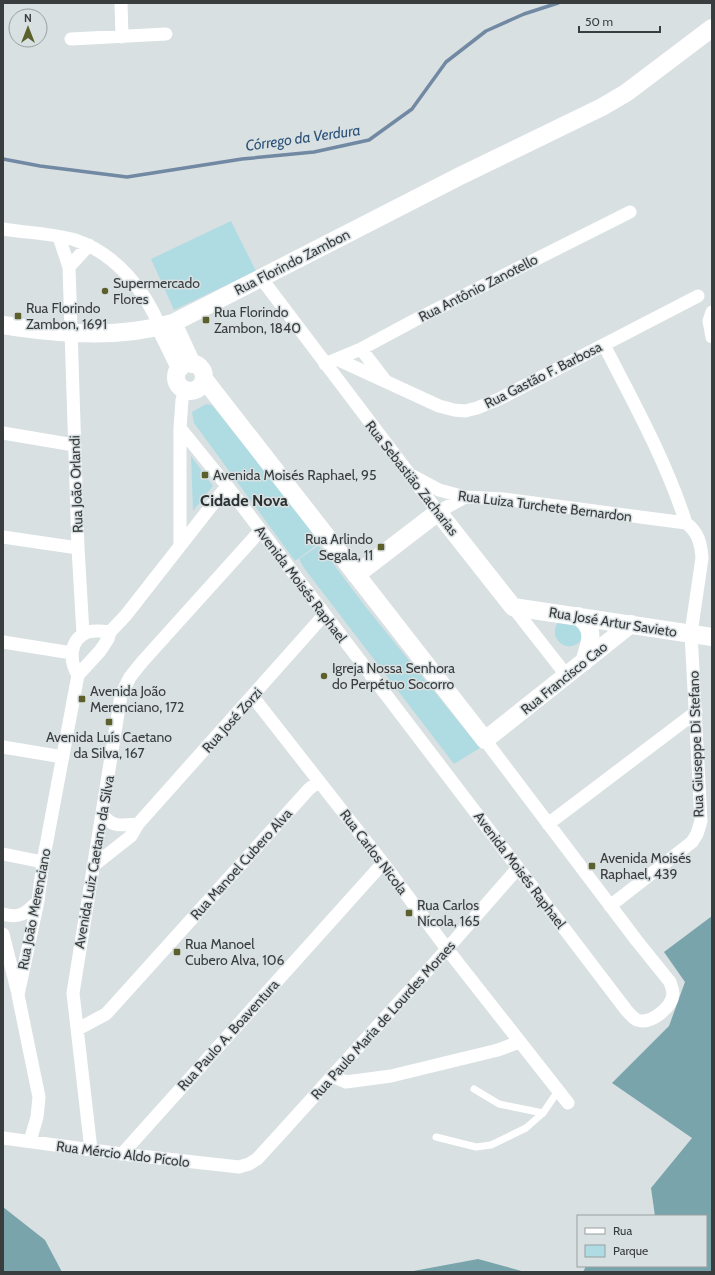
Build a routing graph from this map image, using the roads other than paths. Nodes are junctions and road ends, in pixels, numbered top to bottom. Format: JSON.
{"nodes":[{"id":1,"x":122,"y":3,"type":"edge"},
{"id":2,"x":712,"y":28,"type":"edge"},
{"id":3,"x":166,"y":34,"type":"dead end"},
{"id":4,"x":122,"y":37,"type":"junction"},
{"id":5,"x":71,"y":39,"type":"dead end"},
{"id":6,"x":630,"y":212,"type":"dead end"},
{"id":7,"x":3,"y":229,"type":"edge"},
{"id":8,"x":60,"y":237,"type":"junction"},
{"id":9,"x":89,"y":245,"type":"junction"},
{"id":10,"x":70,"y":267,"type":"junction"},
{"id":11,"x":261,"y":278,"type":"junction"},
{"id":12,"x":698,"y":296,"type":"dead end"},
{"id":13,"x":712,"y":312,"type":"edge"},
{"id":14,"x":162,"y":321,"type":"junction"},
{"id":15,"x":3,"y":325,"type":"edge"},
{"id":16,"x":72,"y":334,"type":"junction"},
{"id":17,"x":712,"y":336,"type":"edge"},
{"id":18,"x":604,"y":344,"type":"junction"},
{"id":19,"x":361,"y":349,"type":"junction"},
{"id":20,"x":339,"y":360,"type":"junction"},
{"id":21,"x":325,"y":364,"type":"junction"},
{"id":22,"x":186,"y":366,"type":"junction"},
{"id":23,"x":204,"y":379,"type":"junction"},
{"id":24,"x":384,"y":379,"type":"junction"},
{"id":25,"x":185,"y":390,"type":"junction"},
{"id":26,"x":180,"y":428,"type":"junction"},
{"id":27,"x":3,"y":433,"type":"edge"},
{"id":28,"x":74,"y":445,"type":"junction"},
{"id":29,"x":409,"y":474,"type":"junction"},
{"id":30,"x":226,"y":486,"type":"junction"},
{"id":31,"x":465,"y":497,"type":"junction"},
{"id":32,"x":438,"y":512,"type":"junction"},
{"id":33,"x":686,"y":523,"type":"junction"},
{"id":34,"x":260,"y":530,"type":"junction"},
{"id":35,"x":3,"y":537,"type":"edge"},
{"id":36,"x":180,"y":544,"type":"junction"},
{"id":37,"x":78,"y":548,"type":"junction"},
{"id":38,"x":356,"y":575,"type":"junction"},
{"id":39,"x":513,"y":607,"type":"junction"},
{"id":40,"x":324,"y":615,"type":"junction"},
{"id":41,"x":578,"y":616,"type":"junction"},
{"id":42,"x":631,"y":624,"type":"junction"},
{"id":43,"x":110,"y":632,"type":"junction"},
{"id":44,"x":84,"y":634,"type":"junction"},
{"id":45,"x":691,"y":634,"type":"junction"},
{"id":46,"x":712,"y":637,"type":"edge"},
{"id":47,"x":3,"y":642,"type":"edge"},
{"id":48,"x":72,"y":653,"type":"junction"},
{"id":49,"x":584,"y":662,"type":"junction"},
{"id":50,"x":78,"y":675,"type":"junction"},
{"id":51,"x":567,"y":676,"type":"junction"},
{"id":52,"x":252,"y":697,"type":"junction"},
{"id":53,"x":696,"y":712,"type":"junction"},
{"id":54,"x":485,"y":740,"type":"junction"},
{"id":55,"x":3,"y":747,"type":"edge"},
{"id":56,"x":63,"y":757,"type":"junction"},
{"id":57,"x":319,"y":781,"type":"junction"},
{"id":58,"x":102,"y":814,"type":"junction"},
{"id":59,"x":138,"y":824,"type":"junction"},
{"id":60,"x":548,"y":824,"type":"junction"},
{"id":61,"x":3,"y":854,"type":"edge"},
{"id":62,"x":43,"y":862,"type":"junction"},
{"id":63,"x":383,"y":863,"type":"junction"},
{"id":64,"x":94,"y":866,"type":"junction"},
{"id":65,"x":518,"y":868,"type":"junction"},
{"id":66,"x":38,"y":901,"type":"junction"},
{"id":67,"x":610,"y":906,"type":"junction"},
{"id":68,"x":3,"y":914,"type":"edge"},
{"id":69,"x":3,"y":934,"type":"edge"},
{"id":70,"x":447,"y":950,"type":"junction"},
{"id":71,"x":18,"y":995,"type":"junction"},
{"id":72,"x":78,"y":1029,"type":"junction"},
{"id":73,"x":519,"y":1042,"type":"junction"},
{"id":74,"x":332,"y":1076,"type":"junction"},
{"id":75,"x":474,"y":1089,"type":"dead end"},
{"id":76,"x":558,"y":1091,"type":"junction"},
{"id":77,"x":568,"y":1103,"type":"dead end"},
{"id":78,"x":543,"y":1113,"type":"junction"},
{"id":79,"x":436,"y":1137,"type":"dead end"},
{"id":80,"x":3,"y":1138,"type":"edge"},
{"id":81,"x":30,"y":1141,"type":"junction"},
{"id":82,"x":91,"y":1150,"type":"junction"},
{"id":83,"x":122,"y":1154,"type":"junction"},
{"id":84,"x":244,"y":1166,"type":"joint"}],
"edges":[{"from":1,"to":4,"type":"street"},
{"from":2,"to":11,"type":"street","name":"Rua Florindo Zambon"},
{"from":3,"to":4,"type":"street"},
{"from":4,"to":5,"type":"street"},
{"from":6,"to":19,"type":"street","name":"Rua Antônio Zanotello"},
{"from":7,"to":8,"type":"street"},
{"from":8,"to":9,"type":"street"},
{"from":8,"to":10,"type":"street","name":"Rua João Orlandi"},
{"from":9,"to":10,"type":"street"},
{"from":9,"to":14,"type":"street"},
{"from":10,"to":16,"type":"street","name":"Rua João Orlandi"},
{"from":11,"to":14,"type":"street","name":"Rua Florindo Zambon"},
{"from":11,"to":21,"type":"street","name":"Rua Sebastião Zacharias"},
{"from":12,"to":18,"type":"street","name":"Rua Gastão F. Barbosa"},
{"from":13,"to":17,"type":"street"},
{"from":14,"to":16,"type":"street","name":"Rua Florindo Zambon"},
{"from":14,"to":22,"type":"street"},
{"from":15,"to":16,"type":"street","name":"Rua Florindo Zambon"},
{"from":16,"to":28,"type":"street","name":"Rua João Orlandi"},
{"from":18,"to":24,"type":"street","name":"Rua Gastão F. Barbosa"},
{"from":18,"to":33,"type":"street"},
{"from":19,"to":20,"type":"street","name":"Rua Antônio Zanotello"},
{"from":19,"to":24,"type":"street"},
{"from":20,"to":21,"type":"street","name":"Rua Antônio Zanotello"},
{"from":20,"to":24,"type":"street","name":"Rua Gastão F. Barbosa"},
{"from":21,"to":29,"type":"street","name":"Rua Sebastião Zacharias"},
{"from":22,"to":23,"type":"street"},
{"from":22,"to":25,"type":"street"},
{"from":23,"to":25,"type":"street"},
{"from":23,"to":38,"type":"street","name":"Avenida Moisés Raphael"},
{"from":25,"to":26,"type":"street"},
{"from":26,"to":30,"type":"street","name":"Avenida Moisés Raphael"},
{"from":26,"to":36,"type":"street"},
{"from":27,"to":28,"type":"street"},
{"from":28,"to":37,"type":"street","name":"Rua João Orlandi"},
{"from":29,"to":31,"type":"street","name":"Rua Luiza Turchete Bernardon"},
{"from":29,"to":32,"type":"street","name":"Rua Sebastião Zacharias"},
{"from":30,"to":34,"type":"street","name":"Avenida Moisés Raphael"},
{"from":30,"to":36,"type":"street"},
{"from":31,"to":32,"type":"street"},
{"from":31,"to":33,"type":"street","name":"Rua Luiza Turchete Bernardon"},
{"from":32,"to":38,"type":"street"},
{"from":32,"to":39,"type":"street","name":"Rua Sebastião Zacharias"},
{"from":33,"to":45,"type":"street","name":"Rua Giuseppe Di Stefano"},
{"from":34,"to":40,"type":"street","name":"Avenida Moisés Raphael"},
{"from":34,"to":58,"type":"street","name":"Avenida Luiz Caetano da Silva"},
{"from":35,"to":37,"type":"street"},
{"from":36,"to":43,"type":"street"},
{"from":37,"to":44,"type":"street","name":"Rua João Orlandi"},
{"from":38,"to":54,"type":"street","name":"Avenida Moisés Raphael"},
{"from":39,"to":41,"type":"street","name":"Rua José Artur Savieto"},
{"from":39,"to":51,"type":"street","name":"Rua Sebastião Zacharias"},
{"from":40,"to":52,"type":"street","name":"Rua José Zorzi"},
{"from":40,"to":65,"type":"street","name":"Avenida Moisés Raphael"},
{"from":41,"to":42,"type":"street","name":"Rua José Artur Savieto"},
{"from":41,"to":49,"type":"street"},
{"from":42,"to":45,"type":"street","name":"Rua José Artur Savieto"},
{"from":42,"to":49,"type":"street","name":"Rua Francisco Cao"},
{"from":43,"to":44,"type":"street"},
{"from":43,"to":50,"type":"street"},
{"from":44,"to":48,"type":"street"},
{"from":45,"to":46,"type":"street","name":"Rua José Artur Savieto"},
{"from":45,"to":53,"type":"street","name":"Rua Giuseppe Di Stefano"},
{"from":47,"to":48,"type":"street"},
{"from":48,"to":50,"type":"street","name":"Rua João Merenciano"},
{"from":49,"to":51,"type":"street","name":"Rua Francisco Cao"},
{"from":50,"to":56,"type":"street","name":"Rua João Merenciano"},
{"from":51,"to":54,"type":"street","name":"Rua Francisco Cao"},
{"from":52,"to":57,"type":"street","name":"Rua Carlos Nicola"},
{"from":52,"to":59,"type":"street","name":"Rua José Zorzi"},
{"from":53,"to":60,"type":"street"},
{"from":53,"to":67,"type":"street","name":"Rua Giuseppe Di Stefano"},
{"from":54,"to":60,"type":"street","name":"Avenida Moisés Raphael"},
{"from":55,"to":56,"type":"street"},
{"from":56,"to":62,"type":"street","name":"Rua João Merenciano"},
{"from":57,"to":63,"type":"street","name":"Rua Carlos Nicola"},
{"from":57,"to":72,"type":"street","name":"Rua Manoel Cubero Alva"},
{"from":58,"to":59,"type":"street"},
{"from":58,"to":64,"type":"street","name":"Avenida Luiz Caetano da Silva"},
{"from":59,"to":64,"type":"street","name":"Rua José Zorzi"},
{"from":60,"to":67,"type":"street","name":"Avenida Moisés Raphael"},
{"from":61,"to":62,"type":"street"},
{"from":62,"to":66,"type":"street","name":"Rua João Merenciano"},
{"from":63,"to":70,"type":"street","name":"Rua Carlos Nicola"},
{"from":63,"to":83,"type":"street","name":"Rua Paulo A. Boaventura"},
{"from":64,"to":72,"type":"street","name":"Avenida Luiz Caetano da Silva"},
{"from":65,"to":67,"type":"street","name":"Avenida Moisés Raphael"},
{"from":65,"to":70,"type":"street","name":"Rua Paulo Maria de Lourdes Moraes"},
{"from":66,"to":68,"type":"street"},
{"from":66,"to":71,"type":"street","name":"Rua João Merenciano"},
{"from":69,"to":71,"type":"street"},
{"from":70,"to":73,"type":"street","name":"Rua Carlos Nicola"},
{"from":70,"to":74,"type":"street","name":"Rua Paulo Maria de Lourdes Moraes"},
{"from":71,"to":81,"type":"street","name":"Rua João Merenciano"},
{"from":72,"to":82,"type":"street","name":"Avenida Luiz Caetano da Silva"},
{"from":73,"to":74,"type":"street"},
{"from":73,"to":76,"type":"street","name":"Rua Carlos Nicola"},
{"from":74,"to":84,"type":"street","name":"Rua Paulo Maria de Lourdes Moraes"},
{"from":75,"to":78,"type":"lane"},
{"from":76,"to":77,"type":"street","name":"Rua Carlos Nicola"},
{"from":76,"to":78,"type":"lane"},
{"from":78,"to":79,"type":"lane"},
{"from":80,"to":81,"type":"street","name":"Rua Mércio Aldo Pícolo"},
{"from":81,"to":82,"type":"street","name":"Rua Mércio Aldo Pícolo"},
{"from":82,"to":83,"type":"street","name":"Rua Mércio Aldo Pícolo"},
{"from":83,"to":84,"type":"street","name":"Rua Mércio Aldo Pícolo"}]}
